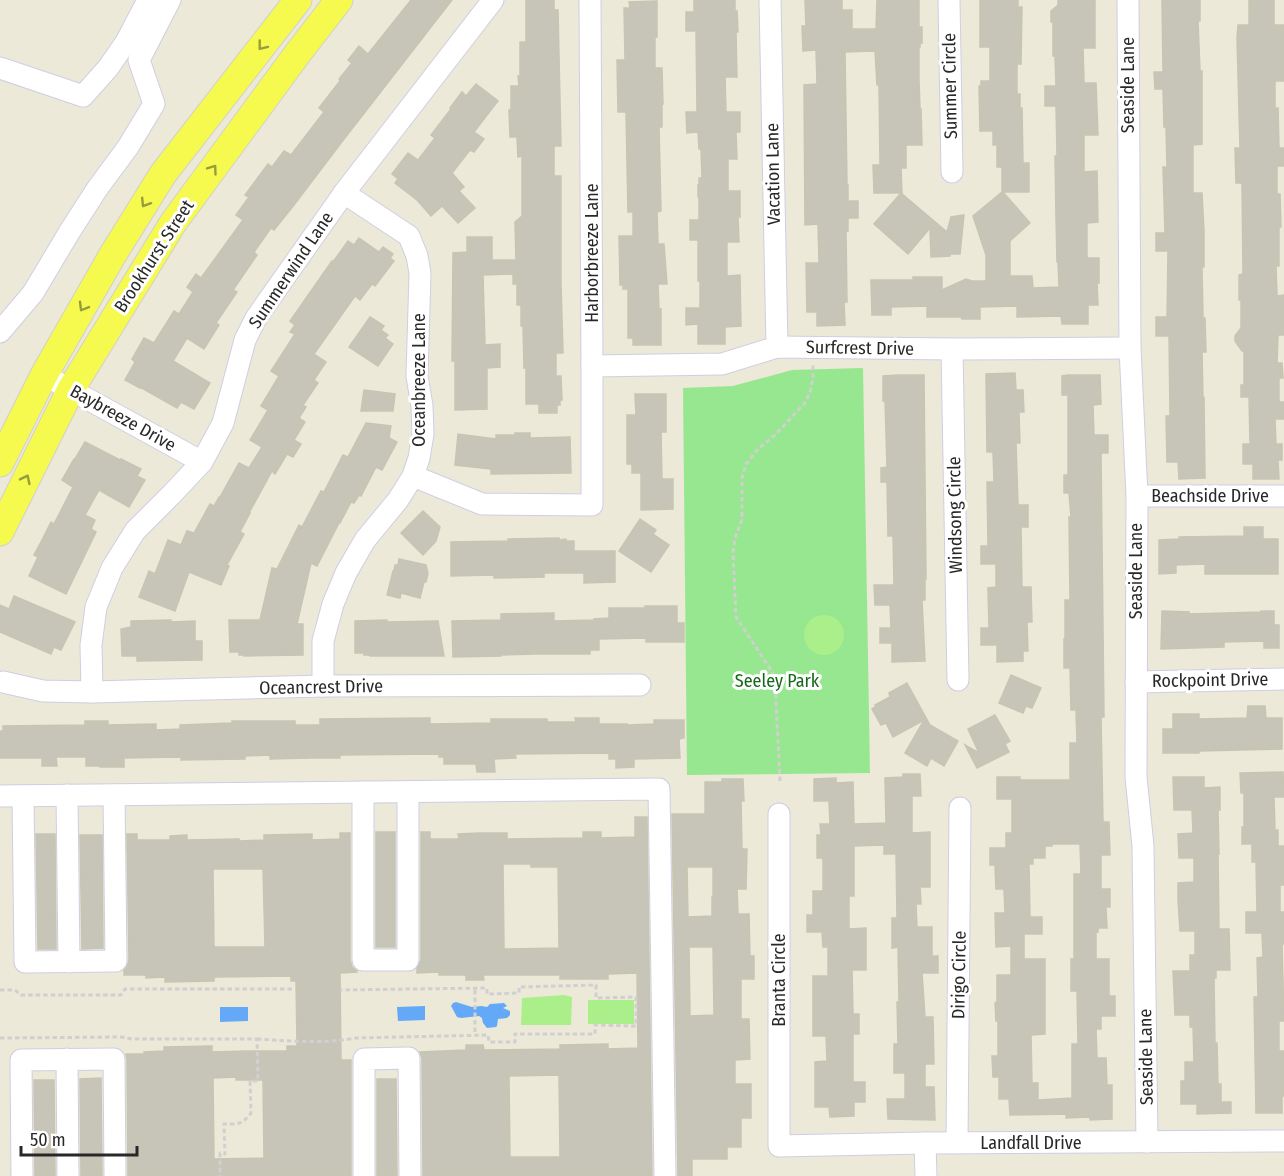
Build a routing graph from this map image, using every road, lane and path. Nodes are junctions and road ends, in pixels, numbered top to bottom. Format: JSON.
{"nodes":[{"id":1,"x":148,"y":0,"type":"edge"},
{"id":2,"x":170,"y":0,"type":"edge"},
{"id":3,"x":298,"y":0,"type":"edge"},
{"id":4,"x":322,"y":0,"type":"edge"},
{"id":5,"x":339,"y":0,"type":"edge"},
{"id":6,"x":493,"y":0,"type":"edge"},
{"id":7,"x":590,"y":0,"type":"edge"},
{"id":8,"x":770,"y":0,"type":"edge"},
{"id":9,"x":949,"y":0,"type":"edge"},
{"id":10,"x":1128,"y":0,"type":"edge"},
{"id":11,"x":298,"y":53,"type":"junction"},
{"id":12,"x":0,"y":68,"type":"edge"},
{"id":13,"x":952,"y":172,"type":"dead end"},
{"id":14,"x":344,"y":193,"type":"junction"},
{"id":15,"x":0,"y":332,"type":"edge"},
{"id":16,"x":777,"y":347,"type":"junction"},
{"id":17,"x":812,"y":347,"type":"junction"},
{"id":18,"x":1130,"y":348,"type":"junction"},
{"id":19,"x":952,"y":349,"type":"junction"},
{"id":20,"x":592,"y":366,"type":"junction"},
{"id":21,"x":44,"y":375,"type":"junction"},
{"id":22,"x":71,"y":389,"type":"junction"},
{"id":23,"x":202,"y":462,"type":"junction"},
{"id":24,"x":0,"y":463,"type":"edge"},
{"id":25,"x":413,"y":477,"type":"junction"},
{"id":26,"x":1137,"y":496,"type":"junction"},
{"id":27,"x":1284,"y":496,"type":"edge"},
{"id":28,"x":0,"y":532,"type":"edge"},
{"id":29,"x":1284,"y":679,"type":"edge"},
{"id":30,"x":958,"y":680,"type":"dead end"},
{"id":31,"x":3,"y":682,"type":"dead end"},
{"id":32,"x":1136,"y":682,"type":"junction"},
{"id":33,"x":640,"y":685,"type":"dead end"},
{"id":34,"x":323,"y":686,"type":"junction"},
{"id":35,"x":92,"y":692,"type":"junction"},
{"id":36,"x":780,"y":781,"type":"dead end"},
{"id":37,"x":363,"y":792,"type":"junction"},
{"id":38,"x":408,"y":792,"type":"junction"},
{"id":39,"x":67,"y":795,"type":"junction"},
{"id":40,"x":114,"y":795,"type":"junction"},
{"id":41,"x":0,"y":796,"type":"edge"},
{"id":42,"x":23,"y":796,"type":"junction"},
{"id":43,"x":960,"y":808,"type":"dead end"},
{"id":44,"x":779,"y":814,"type":"dead end"},
{"id":45,"x":69,"y":962,"type":"junction"},
{"id":46,"x":294,"y":989,"type":"dead end"},
{"id":47,"x":0,"y":990,"type":"edge"},
{"id":48,"x":340,"y":990,"type":"dead end"},
{"id":49,"x":475,"y":990,"type":"dead end"},
{"id":50,"x":475,"y":1033,"type":"dead end"},
{"id":51,"x":0,"y":1038,"type":"edge"},
{"id":52,"x":257,"y":1039,"type":"junction"},
{"id":53,"x":67,"y":1059,"type":"junction"},
{"id":54,"x":1284,"y":1141,"type":"edge"},
{"id":55,"x":1147,"y":1142,"type":"junction"},
{"id":56,"x":925,"y":1143,"type":"junction"},
{"id":57,"x":957,"y":1143,"type":"junction"},
{"id":58,"x":779,"y":1146,"type":"joint"},
{"id":59,"x":22,"y":1176,"type":"edge"},
{"id":60,"x":68,"y":1176,"type":"edge"},
{"id":61,"x":115,"y":1176,"type":"edge"},
{"id":62,"x":220,"y":1176,"type":"edge"},
{"id":63,"x":364,"y":1176,"type":"edge"},
{"id":64,"x":410,"y":1176,"type":"edge"},
{"id":65,"x":665,"y":1176,"type":"edge"},
{"id":66,"x":926,"y":1176,"type":"edge"}],
"edges":[{"from":1,"to":12,"type":"street"},
{"from":2,"to":15,"type":"street"},
{"from":3,"to":21,"type":"main road","name":"Brookhurst Street","one_way":true},
{"from":4,"to":11,"type":"main road"},
{"from":5,"to":11,"type":"main road","name":"Brookhurst Street"},
{"from":6,"to":14,"type":"street","name":"Summerwind Lane"},
{"from":7,"to":20,"type":"street","name":"Harborbreeze Lane"},
{"from":8,"to":16,"type":"street","name":"Vacation Lane"},
{"from":9,"to":13,"type":"street","name":"Summer Circle"},
{"from":10,"to":18,"type":"street","name":"Seaside Lane"},
{"from":22,"to":11,"type":"main road","name":"Brookhurst Street","one_way":true},
{"from":14,"to":23,"type":"street","name":"Summerwind Lane"},
{"from":14,"to":25,"type":"street","name":"Oceanbreeze Lane"},
{"from":16,"to":17,"type":"street","name":"Surfcrest Drive"},
{"from":16,"to":20,"type":"street","name":"Surfcrest Drive"},
{"from":17,"to":19,"type":"street","name":"Surfcrest Drive"},
{"from":17,"to":36,"type":"path"},
{"from":18,"to":19,"type":"street","name":"Surfcrest Drive"},
{"from":18,"to":26,"type":"street","name":"Seaside Lane"},
{"from":19,"to":30,"type":"street","name":"Windsong Circle"},
{"from":20,"to":25,"type":"street","name":"Harborbreeze Lane"},
{"from":21,"to":22,"type":"street","name":"Baybreeze Drive"},
{"from":21,"to":24,"type":"main road","name":"Brookhurst Street"},
{"from":22,"to":23,"type":"street","name":"Baybreeze Drive"},
{"from":28,"to":22,"type":"main road","name":"Brookhurst Street","one_way":true},
{"from":23,"to":35,"type":"street","name":"Summerwind Lane"},
{"from":25,"to":34,"type":"street","name":"Oceanbreeze Lane"},
{"from":26,"to":27,"type":"street","name":"Beachside Drive"},
{"from":26,"to":32,"type":"street","name":"Seaside Lane"},
{"from":29,"to":32,"type":"street","name":"Rockpoint Drive"},
{"from":31,"to":35,"type":"street","name":"Oceancrest Drive"},
{"from":32,"to":55,"type":"street","name":"Seaside Lane"},
{"from":33,"to":34,"type":"street","name":"Oceancrest Drive"},
{"from":34,"to":35,"type":"street","name":"Oceancrest Drive"},
{"from":37,"to":38,"type":"street"},
{"from":37,"to":38,"type":"street"},
{"from":37,"to":40,"type":"street"},
{"from":38,"to":65,"type":"street"},
{"from":39,"to":40,"type":"street"},
{"from":39,"to":42,"type":"street"},
{"from":39,"to":45,"type":"street"},
{"from":40,"to":45,"type":"street"},
{"from":41,"to":42,"type":"street"},
{"from":42,"to":45,"type":"street"},
{"from":43,"to":57,"type":"street","name":"Dirigo Circle"},
{"from":44,"to":58,"type":"street","name":"Branta Circle"},
{"from":46,"to":47,"type":"path"},
{"from":48,"to":52,"type":"path"},
{"from":49,"to":50,"type":"path"},
{"from":51,"to":52,"type":"path"},
{"from":52,"to":62,"type":"path"},
{"from":53,"to":59,"type":"street"},
{"from":53,"to":60,"type":"street"},
{"from":53,"to":61,"type":"street"},
{"from":54,"to":55,"type":"street","name":"Landfall Drive"},
{"from":55,"to":57,"type":"street","name":"Landfall Drive"},
{"from":56,"to":57,"type":"street","name":"Landfall Drive"},
{"from":56,"to":58,"type":"street","name":"Landfall Drive"},
{"from":56,"to":66,"type":"street"},
{"from":63,"to":64,"type":"street"}]}
